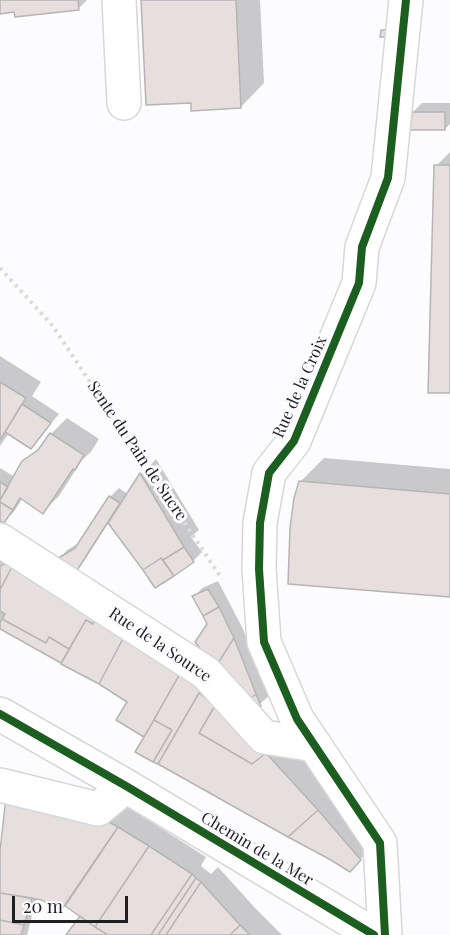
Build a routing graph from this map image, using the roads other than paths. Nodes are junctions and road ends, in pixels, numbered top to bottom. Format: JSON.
{"nodes":[{"id":1,"x":119,"y":0,"type":"edge"},
{"id":2,"x":406,"y":0,"type":"edge"},
{"id":3,"x":124,"y":103,"type":"dead end"},
{"id":4,"x":0,"y":540,"type":"edge"},
{"id":5,"x":0,"y":714,"type":"edge"},
{"id":6,"x":315,"y":745,"type":"junction"},
{"id":7,"x":0,"y":785,"type":"edge"},
{"id":8,"x":126,"y":786,"type":"junction"},
{"id":9,"x":374,"y":935,"type":"edge"},
{"id":10,"x":385,"y":935,"type":"edge"}],
"edges":[{"from":1,"to":3,"type":"street"},
{"from":2,"to":6,"type":"street","name":"Rue de la Croix"},
{"from":4,"to":6,"type":"street","name":"Rue de la Source"},
{"from":5,"to":8,"type":"street","name":"Chemin de la Mer"},
{"from":6,"to":10,"type":"street","name":"Rue de la Croix"},
{"from":7,"to":8,"type":"street"},
{"from":8,"to":9,"type":"street","name":"Chemin de la Mer"}]}
